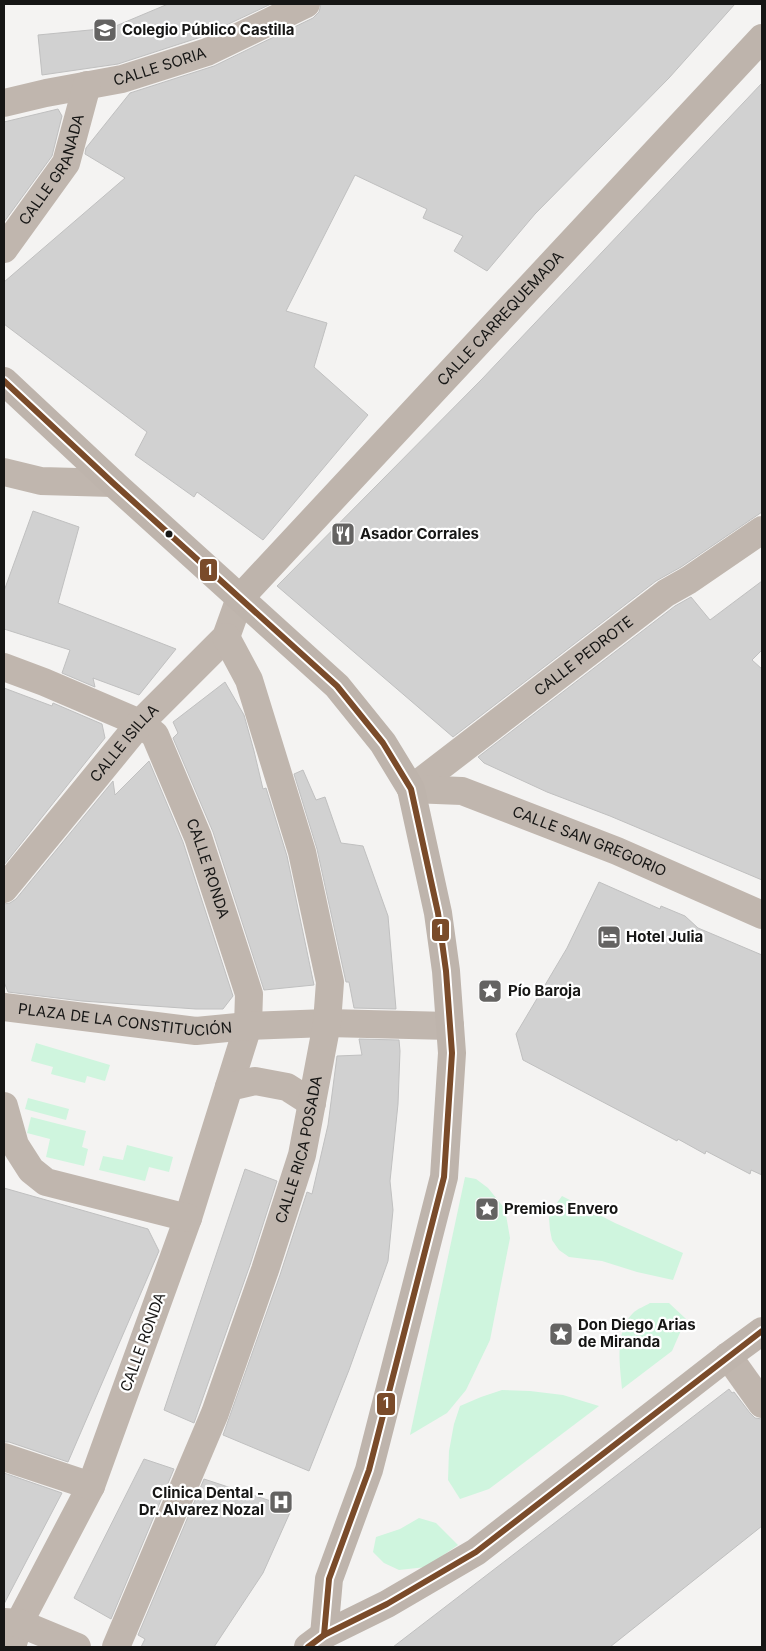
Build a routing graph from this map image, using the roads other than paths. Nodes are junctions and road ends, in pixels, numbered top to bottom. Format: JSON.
{"nodes":[{"id":1,"x":306,"y":4,"type":"edge"},
{"id":2,"x":762,"y":38,"type":"edge"},
{"id":3,"x":88,"y":85,"type":"junction"},
{"id":4,"x":4,"y":103,"type":"edge"},
{"id":5,"x":4,"y":249,"type":"edge"},
{"id":6,"x":4,"y":381,"type":"edge"},
{"id":7,"x":4,"y":472,"type":"edge"},
{"id":8,"x":113,"y":483,"type":"junction"},
{"id":9,"x":762,"y":530,"type":"edge"},
{"id":10,"x":240,"y":598,"type":"junction"},
{"id":11,"x":226,"y":637,"type":"junction"},
{"id":12,"x":4,"y":667,"type":"edge"},
{"id":13,"x":140,"y":723,"type":"junction"},
{"id":14,"x":410,"y":790,"type":"junction"},
{"id":15,"x":4,"y":889,"type":"edge"},
{"id":16,"x":762,"y":915,"type":"edge"},
{"id":17,"x":4,"y":1007,"type":"edge"},
{"id":18,"x":327,"y":1023,"type":"junction"},
{"id":19,"x":248,"y":1026,"type":"junction"},
{"id":20,"x":450,"y":1026,"type":"junction"},
{"id":21,"x":229,"y":1086,"type":"junction"},
{"id":22,"x":312,"y":1103,"type":"junction"},
{"id":23,"x":4,"y":1106,"type":"edge"},
{"id":24,"x":188,"y":1218,"type":"junction"},
{"id":25,"x":762,"y":1332,"type":"edge"},
{"id":26,"x":728,"y":1356,"type":"junction"},
{"id":27,"x":762,"y":1404,"type":"edge"},
{"id":28,"x":4,"y":1457,"type":"edge"},
{"id":29,"x":91,"y":1486,"type":"junction"},
{"id":30,"x":12,"y":1631,"type":"edge"},
{"id":31,"x":321,"y":1643,"type":"edge"},
{"id":32,"x":77,"y":1647,"type":"edge"},
{"id":33,"x":116,"y":1647,"type":"edge"}],
"edges":[{"from":1,"to":3,"type":"street","name":"CALLE SORIA"},
{"from":2,"to":10,"type":"street","name":"CALLE CARREQUEMADA"},
{"from":3,"to":4,"type":"street","name":"CALLE SORIA"},
{"from":3,"to":5,"type":"street","name":"CALLE GRANADA"},
{"from":6,"to":8,"type":"street"},
{"from":7,"to":8,"type":"street"},
{"from":8,"to":10,"type":"street"},
{"from":9,"to":14,"type":"street","name":"CALLE PEDROTE"},
{"from":10,"to":11,"type":"street","name":"CALLE ISILLA"},
{"from":10,"to":14,"type":"street"},
{"from":11,"to":13,"type":"street","name":"CALLE ISILLA"},
{"from":11,"to":18,"type":"street","name":"CALLE RICA POSADA"},
{"from":12,"to":13,"type":"street"},
{"from":13,"to":15,"type":"street","name":"CALLE ISILLA"},
{"from":13,"to":19,"type":"street","name":"CALLE RONDA"},
{"from":14,"to":16,"type":"street","name":"CALLE SAN GREGORIO"},
{"from":14,"to":20,"type":"street"},
{"from":17,"to":19,"type":"street","name":"PLAZA DE LA CONSTITUCIÓN"},
{"from":18,"to":19,"type":"street"},
{"from":18,"to":20,"type":"street"},
{"from":18,"to":22,"type":"street","name":"CALLE RICA POSADA"},
{"from":19,"to":21,"type":"street","name":"CALLE RONDA"},
{"from":20,"to":31,"type":"street"},
{"from":21,"to":22,"type":"street"},
{"from":21,"to":24,"type":"street","name":"CALLE RONDA"},
{"from":22,"to":33,"type":"street","name":"CALLE RICA POSADA"},
{"from":23,"to":24,"type":"street"},
{"from":24,"to":29,"type":"street","name":"CALLE RONDA"},
{"from":25,"to":26,"type":"street"},
{"from":26,"to":27,"type":"street"},
{"from":26,"to":31,"type":"street"},
{"from":28,"to":29,"type":"street"},
{"from":29,"to":30,"type":"street","name":"CALLE RONDA"},
{"from":30,"to":32,"type":"street"}]}
